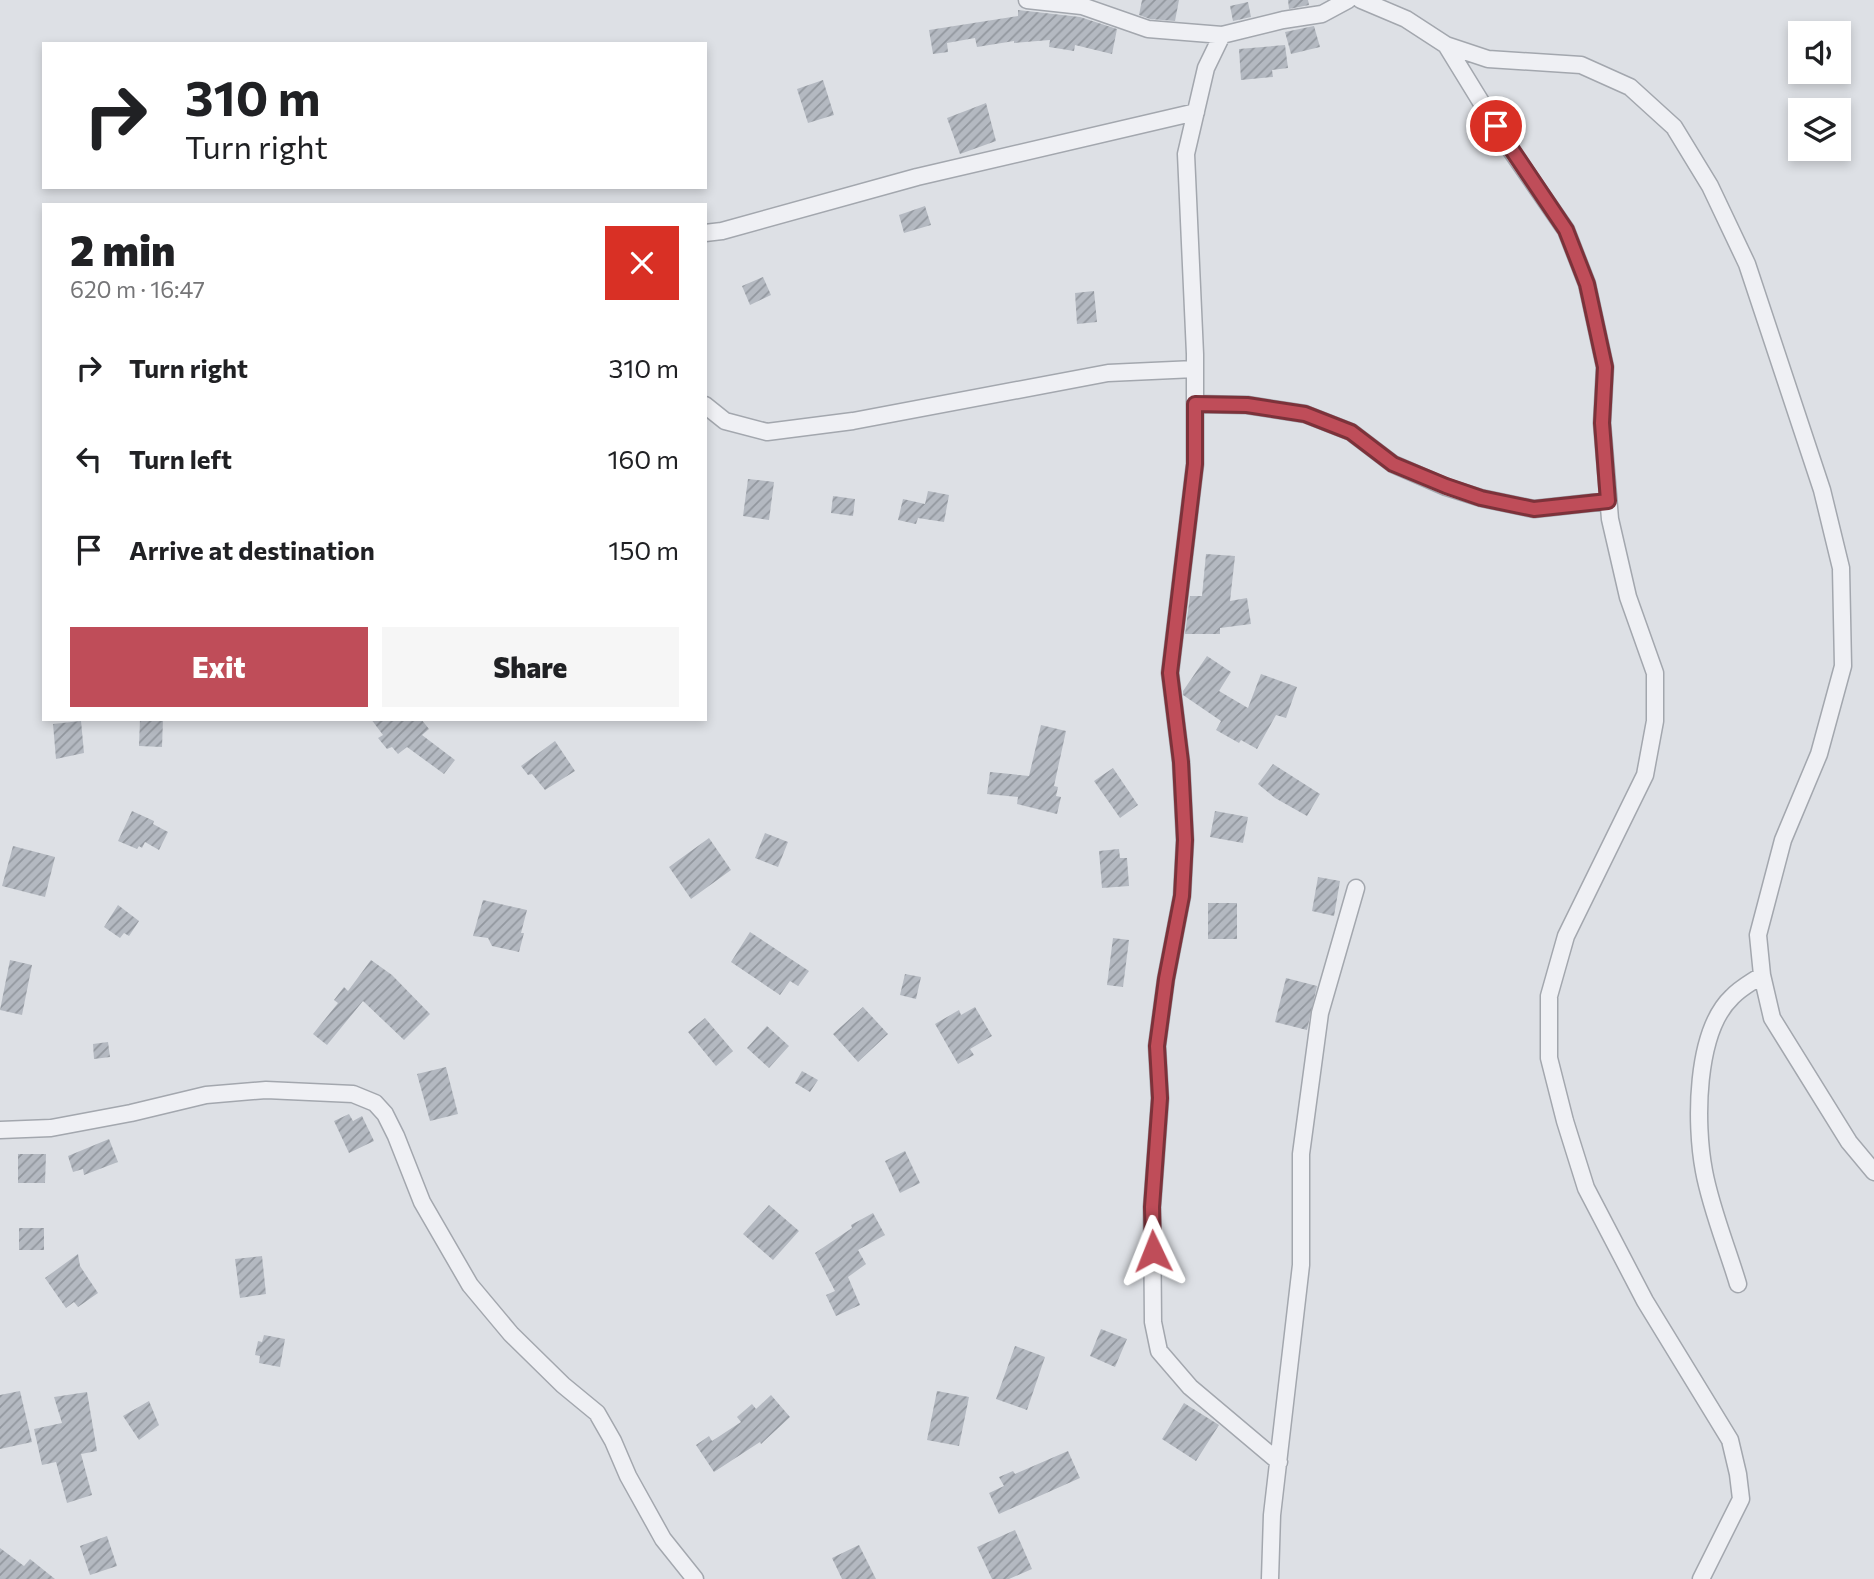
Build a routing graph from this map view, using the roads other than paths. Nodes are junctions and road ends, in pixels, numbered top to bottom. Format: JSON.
{"nodes":[{"id":1,"x":1027,"y":0,"type":"edge"},
{"id":2,"x":1348,"y":0,"type":"edge"},
{"id":3,"x":1361,"y":0,"type":"edge"},
{"id":4,"x":1222,"y":35,"type":"junction"},
{"id":5,"x":1446,"y":45,"type":"junction"},
{"id":6,"x":1196,"y":112,"type":"junction"},
{"id":7,"x":707,"y":233,"type":"edge"},
{"id":8,"x":1195,"y":369,"type":"junction"},
{"id":9,"x":1195,"y":404,"type":"junction"},
{"id":10,"x":707,"y":407,"type":"edge"},
{"id":11,"x":1608,"y":501,"type":"junction"},
{"id":12,"x":1356,"y":888,"type":"dead end"},
{"id":13,"x":1762,"y":975,"type":"junction"},
{"id":14,"x":0,"y":1130,"type":"edge"},
{"id":15,"x":1874,"y":1172,"type":"edge"},
{"id":16,"x":1738,"y":1284,"type":"dead end"},
{"id":17,"x":1279,"y":1462,"type":"junction"},
{"id":18,"x":695,"y":1579,"type":"edge"},
{"id":19,"x":1270,"y":1579,"type":"edge"},
{"id":20,"x":1701,"y":1579,"type":"edge"}],
"edges":[{"from":1,"to":4,"type":"street"},
{"from":2,"to":4,"type":"street"},
{"from":3,"to":5,"type":"street"},
{"from":4,"to":6,"type":"street"},
{"from":5,"to":11,"type":"street"},
{"from":5,"to":13,"type":"street"},
{"from":6,"to":7,"type":"street"},
{"from":6,"to":8,"type":"street"},
{"from":8,"to":9,"type":"street"},
{"from":8,"to":10,"type":"street"},
{"from":9,"to":11,"type":"street"},
{"from":9,"to":17,"type":"street"},
{"from":11,"to":20,"type":"street"},
{"from":12,"to":17,"type":"street"},
{"from":13,"to":15,"type":"street"},
{"from":13,"to":16,"type":"street"},
{"from":14,"to":18,"type":"street"},
{"from":17,"to":19,"type":"street"}]}
